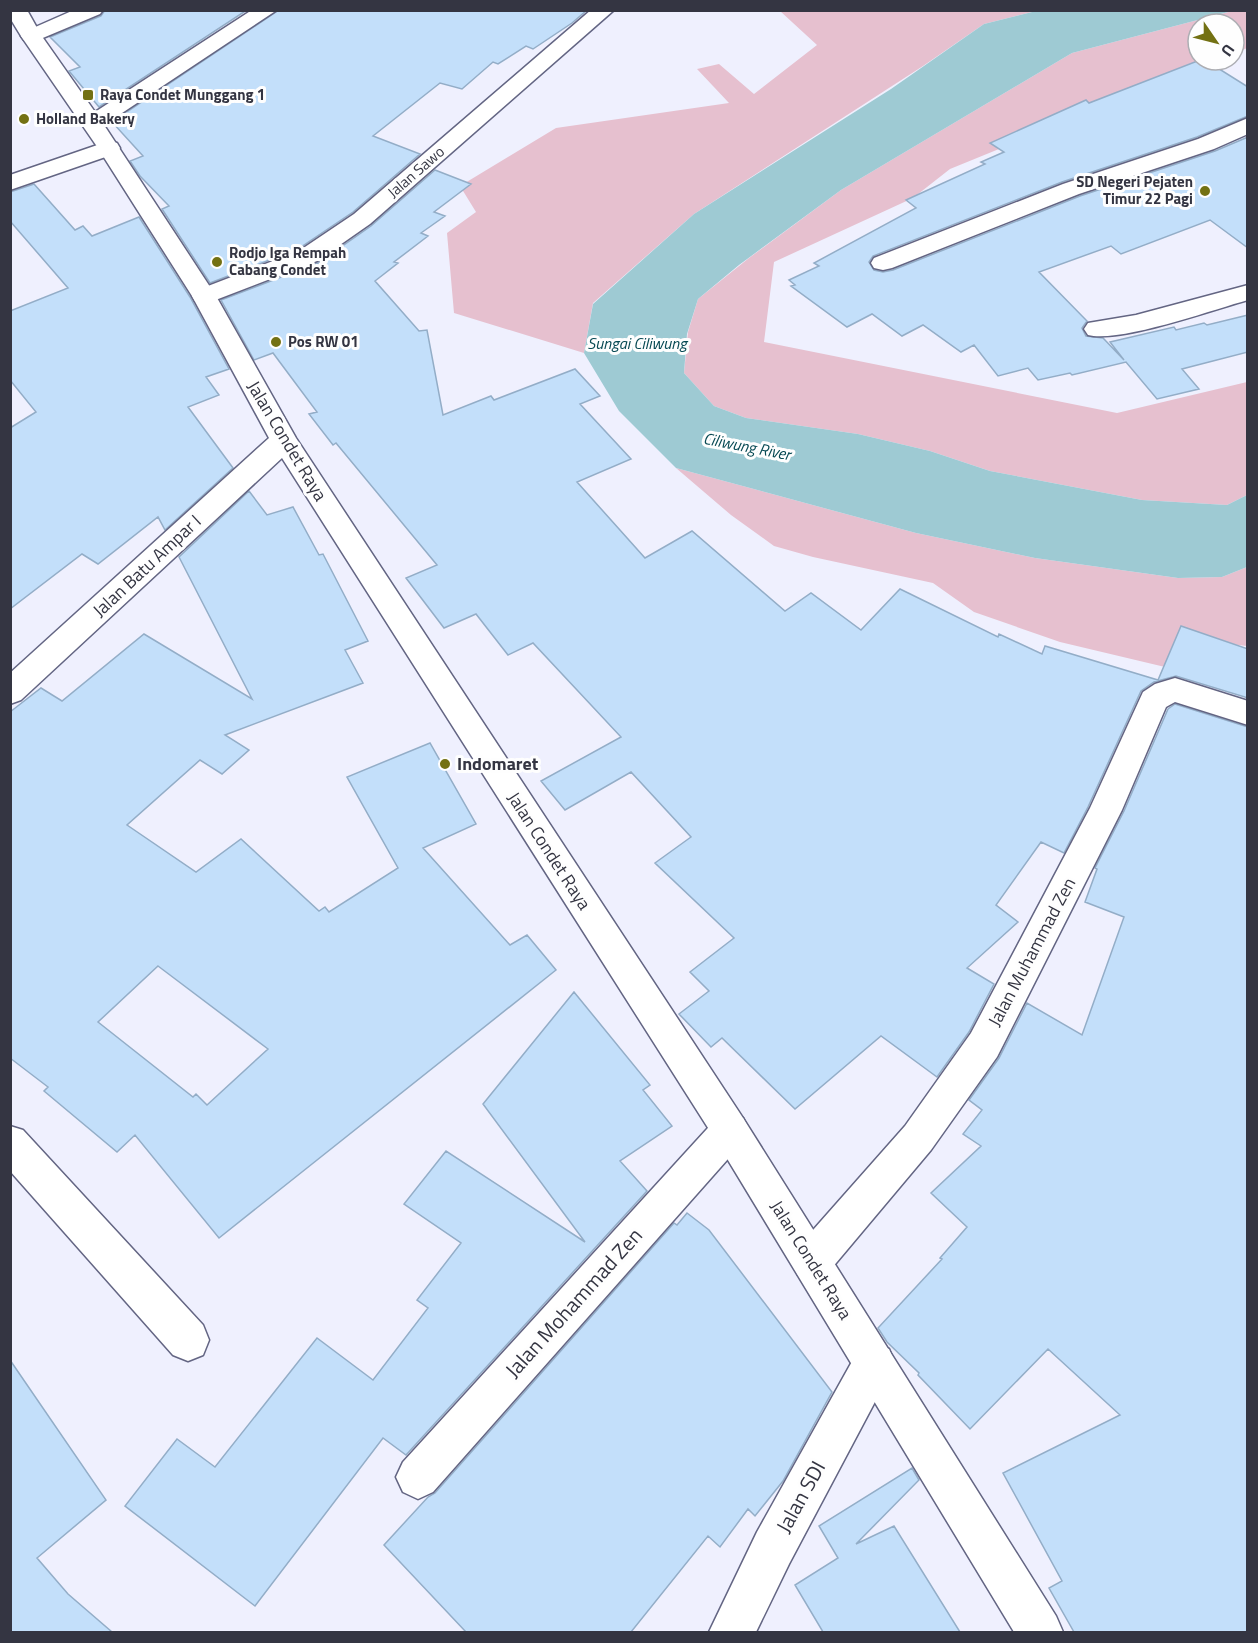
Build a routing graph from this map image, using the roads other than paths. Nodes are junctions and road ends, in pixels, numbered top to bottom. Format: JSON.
{"nodes":[{"id":1,"x":93,"y":10,"type":"edge"},
{"id":2,"x":267,"y":10,"type":"edge"},
{"id":3,"x":604,"y":10,"type":"edge"},
{"id":4,"x":20,"y":22,"type":"edge"},
{"id":5,"x":1248,"y":125,"type":"edge"},
{"id":6,"x":100,"y":136,"type":"junction"},
{"id":7,"x":10,"y":183,"type":"edge"},
{"id":8,"x":883,"y":263,"type":"dead end"},
{"id":9,"x":1248,"y":292,"type":"edge"},
{"id":10,"x":204,"y":296,"type":"junction"},
{"id":11,"x":1097,"y":329,"type":"dead end"},
{"id":12,"x":284,"y":440,"type":"junction"},
{"id":13,"x":10,"y":692,"type":"edge"},
{"id":14,"x":1248,"y":713,"type":"edge"},
{"id":15,"x":730,"y":1130,"type":"junction"},
{"id":16,"x":10,"y":1143,"type":"edge"},
{"id":17,"x":812,"y":1261,"type":"junction"},
{"id":18,"x":188,"y":1340,"type":"dead end"},
{"id":19,"x":874,"y":1364,"type":"junction"},
{"id":20,"x":418,"y":1477,"type":"dead end"},
{"id":21,"x":732,"y":1632,"type":"edge"},
{"id":22,"x":1040,"y":1632,"type":"edge"}],
"edges":[{"from":1,"to":4,"type":"street"},
{"from":2,"to":6,"type":"street"},
{"from":3,"to":10,"type":"street","name":"Jalan Sawo"},
{"from":4,"to":6,"type":"street","name":"Jalan Condet Raya"},
{"from":5,"to":8,"type":"street"},
{"from":6,"to":7,"type":"street"},
{"from":6,"to":10,"type":"street","name":"Jalan Condet Raya"},
{"from":9,"to":11,"type":"street"},
{"from":10,"to":12,"type":"street","name":"Jalan Condet Raya"},
{"from":12,"to":13,"type":"street","name":"Jalan Batu Ampar I"},
{"from":12,"to":15,"type":"street","name":"Jalan Condet Raya"},
{"from":14,"to":17,"type":"street","name":"Jalan Muhammad Zen"},
{"from":15,"to":17,"type":"street","name":"Jalan Condet Raya"},
{"from":15,"to":20,"type":"street","name":"Jalan Mohammad Zen"},
{"from":16,"to":18,"type":"street"},
{"from":17,"to":19,"type":"street","name":"Jalan Condet Raya"},
{"from":19,"to":21,"type":"street","name":"Jalan SDI"},
{"from":19,"to":22,"type":"street","name":"Jalan Condet Raya"}]}
